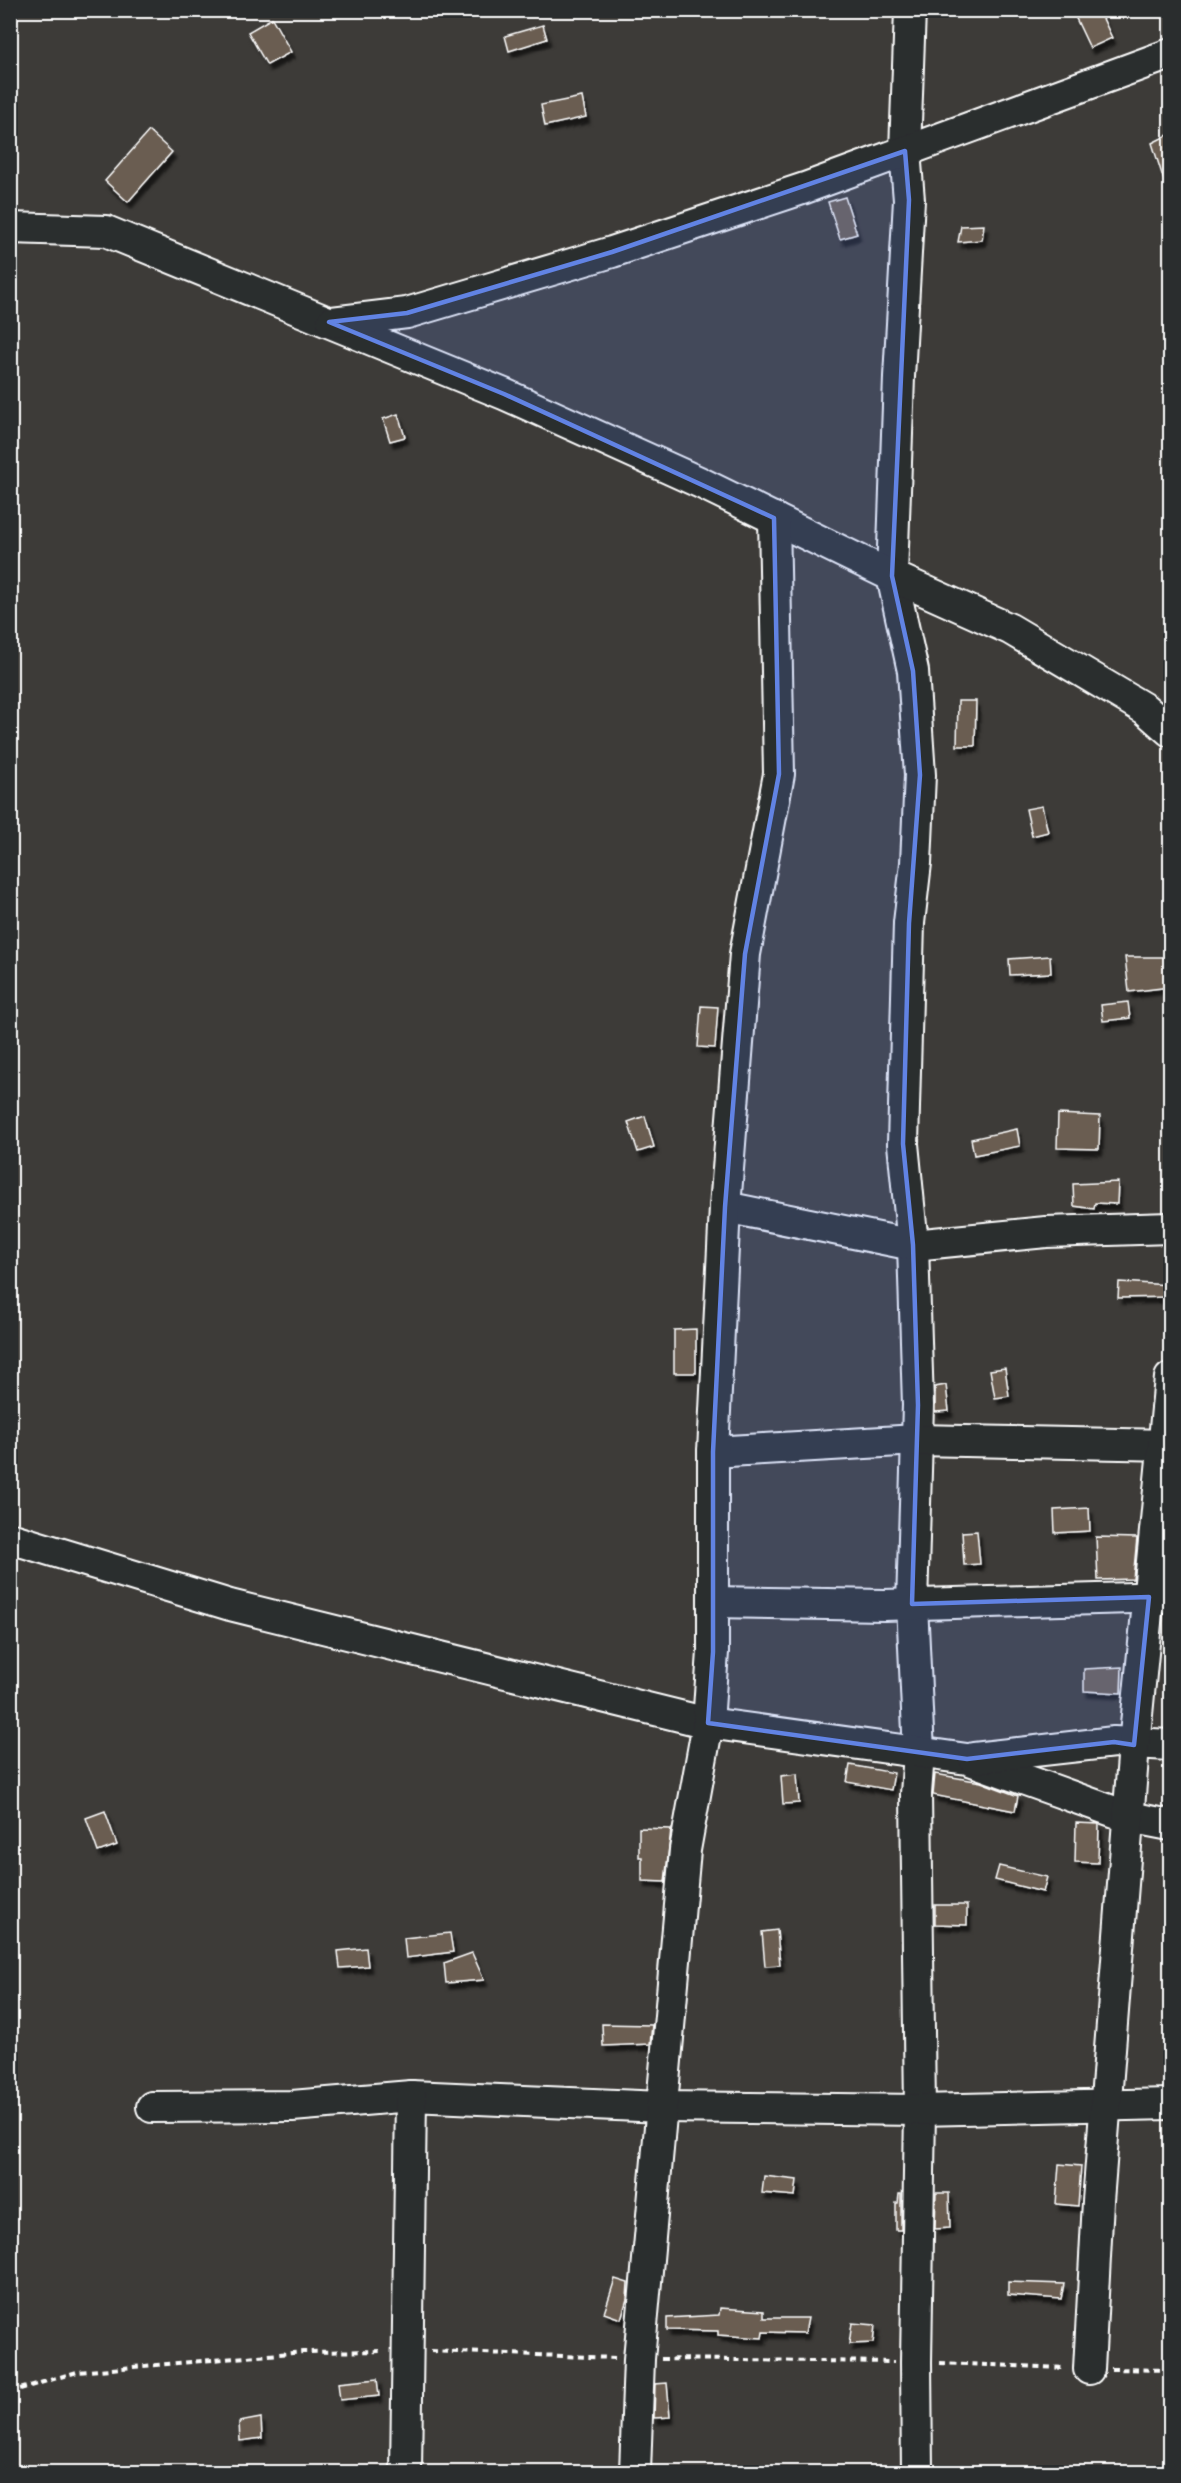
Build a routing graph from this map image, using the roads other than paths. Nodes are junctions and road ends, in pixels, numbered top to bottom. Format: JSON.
{"nodes":[{"id":1,"x":910,"y":10,"type":"edge"},
{"id":2,"x":1170,"y":54,"type":"edge"},
{"id":3,"x":905,"y":151,"type":"junction"},
{"id":4,"x":10,"y":228,"type":"edge"},
{"id":5,"x":329,"y":322,"type":"junction"},
{"id":6,"x":774,"y":518,"type":"junction"},
{"id":7,"x":892,"y":576,"type":"junction"},
{"id":8,"x":1170,"y":731,"type":"edge"},
{"id":9,"x":725,"y":1207,"type":"junction"},
{"id":10,"x":1170,"y":1228,"type":"edge"},
{"id":11,"x":914,"y":1245,"type":"junction"},
{"id":12,"x":1170,"y":1378,"type":"edge"},
{"id":13,"x":917,"y":1440,"type":"junction"},
{"id":14,"x":1168,"y":1445,"type":"edge"},
{"id":15,"x":713,"y":1452,"type":"junction"},
{"id":16,"x":10,"y":1538,"type":"edge"},
{"id":17,"x":1160,"y":1597,"type":"edge"},
{"id":18,"x":713,"y":1602,"type":"junction"},
{"id":19,"x":912,"y":1604,"type":"junction"},
{"id":20,"x":708,"y":1723,"type":"junction"},
{"id":21,"x":1134,"y":1745,"type":"junction"},
{"id":22,"x":1170,"y":1745,"type":"edge"},
{"id":23,"x":919,"y":1753,"type":"junction"},
{"id":24,"x":967,"y":1759,"type":"junction"},
{"id":25,"x":1130,"y":1817,"type":"junction"},
{"id":26,"x":1170,"y":1825,"type":"edge"},
{"id":27,"x":411,"y":2096,"type":"junction"},
{"id":28,"x":1170,"y":2104,"type":"edge"},
{"id":29,"x":1106,"y":2106,"type":"junction"},
{"id":30,"x":152,"y":2107,"type":"dead end"},
{"id":31,"x":662,"y":2107,"type":"junction"},
{"id":32,"x":920,"y":2110,"type":"junction"},
{"id":33,"x":1089,"y":2369,"type":"road end"},
{"id":34,"x":406,"y":2472,"type":"edge"},
{"id":35,"x":635,"y":2472,"type":"edge"},
{"id":36,"x":918,"y":2472,"type":"edge"}],
"edges":[{"from":1,"to":3,"type":"street"},
{"from":2,"to":3,"type":"street"},
{"from":3,"to":5,"type":"street"},
{"from":3,"to":7,"type":"street"},
{"from":4,"to":5,"type":"street"},
{"from":5,"to":6,"type":"street"},
{"from":6,"to":7,"type":"street"},
{"from":6,"to":9,"type":"street"},
{"from":7,"to":8,"type":"street"},
{"from":7,"to":11,"type":"street"},
{"from":9,"to":11,"type":"street"},
{"from":9,"to":15,"type":"street"},
{"from":10,"to":11,"type":"street"},
{"from":11,"to":13,"type":"street"},
{"from":12,"to":14,"type":"street"},
{"from":13,"to":14,"type":"street"},
{"from":13,"to":15,"type":"street"},
{"from":13,"to":19,"type":"street"},
{"from":14,"to":17,"type":"street"},
{"from":15,"to":18,"type":"street"},
{"from":16,"to":20,"type":"street"},
{"from":17,"to":19,"type":"street"},
{"from":17,"to":21,"type":"street"},
{"from":18,"to":19,"type":"street"},
{"from":18,"to":20,"type":"street"},
{"from":19,"to":23,"type":"street"},
{"from":20,"to":23,"type":"street"},
{"from":20,"to":31,"type":"street"},
{"from":21,"to":22,"type":"street"},
{"from":21,"to":24,"type":"street"},
{"from":21,"to":25,"type":"street"},
{"from":23,"to":24,"type":"street"},
{"from":23,"to":32,"type":"street"},
{"from":24,"to":25,"type":"street"},
{"from":25,"to":26,"type":"street"},
{"from":25,"to":29,"type":"street"},
{"from":27,"to":30,"type":"street"},
{"from":27,"to":31,"type":"street"},
{"from":27,"to":34,"type":"street"},
{"from":28,"to":29,"type":"street"},
{"from":29,"to":32,"type":"street"},
{"from":29,"to":33,"type":"street"},
{"from":31,"to":32,"type":"street"},
{"from":31,"to":35,"type":"street"},
{"from":32,"to":36,"type":"street"}]}
